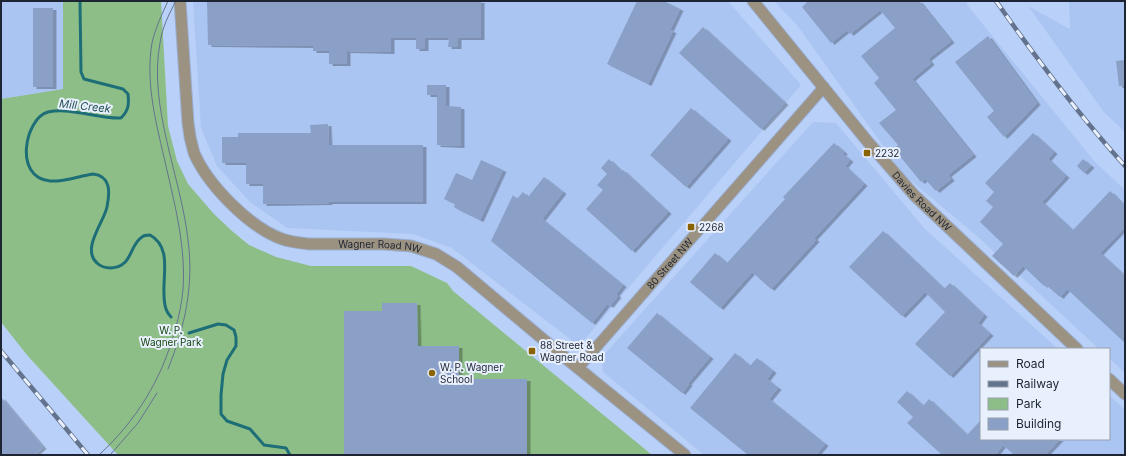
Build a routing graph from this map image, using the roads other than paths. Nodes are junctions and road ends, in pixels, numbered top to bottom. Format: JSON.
{"nodes":[{"id":1,"x":180,"y":1,"type":"edge"},
{"id":2,"x":753,"y":1,"type":"edge"},
{"id":3,"x":824,"y":88,"type":"junction"},
{"id":4,"x":1076,"y":348,"type":"edge"},
{"id":5,"x":578,"y":368,"type":"junction"},
{"id":6,"x":1110,"y":380,"type":"edge"},
{"id":7,"x":1125,"y":394,"type":"edge"},
{"id":8,"x":685,"y":455,"type":"edge"}],
"edges":[{"from":1,"to":5,"type":"street","name":"Wagner Road NW"},
{"from":2,"to":3,"type":"street","name":"Davies Road NW"},
{"from":3,"to":4,"type":"street","name":"Davies Road NW"},
{"from":3,"to":5,"type":"street","name":"80 Street NW"},
{"from":5,"to":8,"type":"street","name":"Wagner Road NW"},
{"from":6,"to":7,"type":"street"}]}
